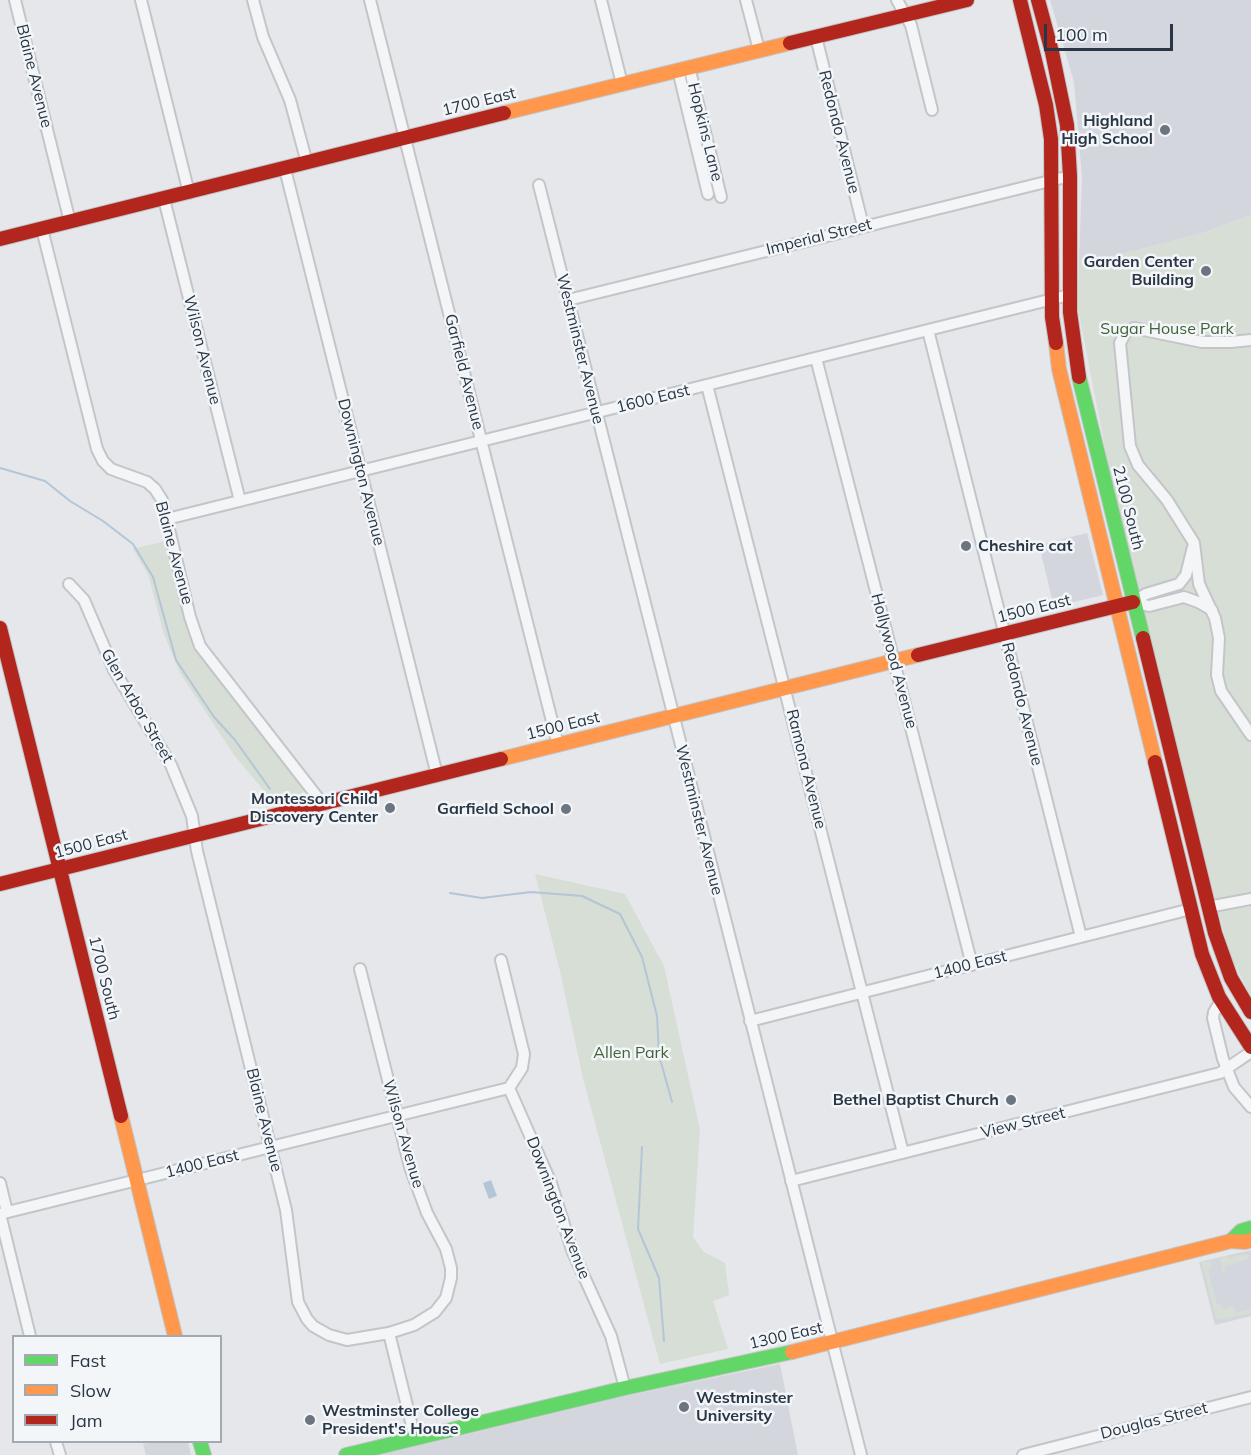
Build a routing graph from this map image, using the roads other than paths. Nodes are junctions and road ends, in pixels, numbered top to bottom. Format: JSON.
{"nodes":[{"id":1,"x":15,"y":0,"type":"edge"},
{"id":2,"x":141,"y":0,"type":"edge"},
{"id":3,"x":253,"y":0,"type":"edge"},
{"id":4,"x":370,"y":0,"type":"edge"},
{"id":5,"x":601,"y":0,"type":"edge"},
{"id":6,"x":746,"y":0,"type":"edge"},
{"id":7,"x":897,"y":0,"type":"edge"},
{"id":8,"x":966,"y":0,"type":"edge"},
{"id":9,"x":1020,"y":0,"type":"edge"},
{"id":10,"x":1038,"y":0,"type":"edge"},
{"id":11,"x":904,"y":16,"type":"junction"},
{"id":12,"x":816,"y":38,"type":"junction"},
{"id":13,"x":759,"y":50,"type":"junction"},
{"id":14,"x":684,"y":68,"type":"junction"},
{"id":15,"x":622,"y":84,"type":"junction"},
{"id":16,"x":932,"y":110,"type":"dead end"},
{"id":17,"x":405,"y":137,"type":"junction"},
{"id":18,"x":307,"y":163,"type":"junction"},
{"id":19,"x":285,"y":169,"type":"junction"},
{"id":20,"x":1070,"y":176,"type":"junction"},
{"id":21,"x":1052,"y":179,"type":"junction"},
{"id":22,"x":539,"y":186,"type":"dead end"},
{"id":23,"x":189,"y":193,"type":"junction"},
{"id":24,"x":708,"y":194,"type":"dead end"},
{"id":25,"x":721,"y":197,"type":"dead end"},
{"id":26,"x":164,"y":199,"type":"junction"},
{"id":27,"x":70,"y":222,"type":"junction"},
{"id":28,"x":863,"y":226,"type":"junction"},
{"id":29,"x":42,"y":229,"type":"junction"},
{"id":30,"x":0,"y":239,"type":"edge"},
{"id":31,"x":1070,"y":295,"type":"junction"},
{"id":32,"x":568,"y":300,"type":"junction"},
{"id":33,"x":1052,"y":300,"type":"junction"},
{"id":34,"x":928,"y":330,"type":"junction"},
{"id":35,"x":1251,"y":340,"type":"edge"},
{"id":36,"x":816,"y":358,"type":"junction"},
{"id":37,"x":707,"y":385,"type":"junction"},
{"id":38,"x":596,"y":413,"type":"junction"},
{"id":39,"x":482,"y":441,"type":"junction"},
{"id":40,"x":361,"y":471,"type":"junction"},
{"id":41,"x":240,"y":501,"type":"junction"},
{"id":42,"x":167,"y":519,"type":"junction"},
{"id":43,"x":1194,"y":543,"type":"junction"},
{"id":44,"x":69,"y":584,"type":"dead end"},
{"id":45,"x":1133,"y":602,"type":"junction"},
{"id":46,"x":1117,"y":606,"type":"junction"},
{"id":47,"x":1212,"y":610,"type":"junction"},
{"id":48,"x":0,"y":628,"type":"edge"},
{"id":49,"x":1005,"y":634,"type":"junction"},
{"id":50,"x":894,"y":661,"type":"junction"},
{"id":51,"x":784,"y":688,"type":"junction"},
{"id":52,"x":673,"y":716,"type":"junction"},
{"id":53,"x":1251,"y":735,"type":"edge"},
{"id":54,"x":558,"y":745,"type":"junction"},
{"id":55,"x":436,"y":775,"type":"junction"},
{"id":56,"x":322,"y":803,"type":"junction"},
{"id":57,"x":195,"y":834,"type":"junction"},
{"id":58,"x":60,"y":869,"type":"junction"},
{"id":59,"x":0,"y":884,"type":"edge"},
{"id":60,"x":1251,"y":899,"type":"edge"},
{"id":61,"x":1208,"y":907,"type":"junction"},
{"id":62,"x":1191,"y":909,"type":"junction"},
{"id":63,"x":1081,"y":937,"type":"junction"},
{"id":64,"x":501,"y":960,"type":"dead end"},
{"id":65,"x":972,"y":965,"type":"junction"},
{"id":66,"x":360,"y":969,"type":"dead end"},
{"id":67,"x":862,"y":992,"type":"junction"},
{"id":68,"x":1221,"y":1001,"type":"junction"},
{"id":69,"x":1251,"y":1012,"type":"edge"},
{"id":70,"x":750,"y":1021,"type":"junction"},
{"id":71,"x":1251,"y":1047,"type":"edge"},
{"id":72,"x":1251,"y":1053,"type":"edge"},
{"id":73,"x":1227,"y":1069,"type":"junction"},
{"id":74,"x":509,"y":1088,"type":"junction"},
{"id":75,"x":1251,"y":1107,"type":"edge"},
{"id":76,"x":397,"y":1116,"type":"junction"},
{"id":77,"x":271,"y":1147,"type":"junction"},
{"id":78,"x":903,"y":1153,"type":"junction"},
{"id":79,"x":136,"y":1180,"type":"junction"},
{"id":80,"x":791,"y":1182,"type":"junction"},
{"id":81,"x":0,"y":1183,"type":"edge"},
{"id":82,"x":2,"y":1213,"type":"edge"},
{"id":83,"x":1251,"y":1228,"type":"edge"},
{"id":84,"x":1231,"y":1240,"type":"junction"},
{"id":85,"x":1251,"y":1240,"type":"edge"},
{"id":86,"x":389,"y":1333,"type":"junction"},
{"id":87,"x":30,"y":1335,"type":"edge"},
{"id":88,"x":175,"y":1335,"type":"edge"},
{"id":89,"x":832,"y":1343,"type":"junction"},
{"id":90,"x":625,"y":1388,"type":"junction"},
{"id":91,"x":1251,"y":1397,"type":"edge"},
{"id":92,"x":415,"y":1438,"type":"junction"},
{"id":93,"x":346,"y":1455,"type":"edge"},
{"id":94,"x":861,"y":1455,"type":"edge"},
{"id":95,"x":1023,"y":1455,"type":"edge"}],
"edges":[{"from":1,"to":27,"type":"street","name":"Blaine Avenue"},
{"from":2,"to":23,"type":"street"},
{"from":3,"to":18,"type":"street"},
{"from":4,"to":17,"type":"street","name":"Garfield Avenue"},
{"from":5,"to":15,"type":"street"},
{"from":6,"to":13,"type":"street"},
{"from":7,"to":11,"type":"street"},
{"from":8,"to":11,"type":"main road","name":"1700 East"},
{"from":9,"to":21,"type":"main road","name":"2100 South"},
{"from":10,"to":20,"type":"main road","name":"2100 South"},
{"from":11,"to":12,"type":"main road","name":"1700 East"},
{"from":11,"to":16,"type":"street"},
{"from":12,"to":13,"type":"main road","name":"1700 East"},
{"from":12,"to":28,"type":"street","name":"Redondo Avenue"},
{"from":13,"to":14,"type":"main road","name":"1700 East"},
{"from":14,"to":15,"type":"main road","name":"1700 East"},
{"from":14,"to":24,"type":"street"},
{"from":14,"to":25,"type":"street","name":"Hopkins Lane"},
{"from":15,"to":17,"type":"main road","name":"1700 East"},
{"from":17,"to":18,"type":"main road","name":"1700 East"},
{"from":17,"to":39,"type":"street","name":"Garfield Avenue"},
{"from":18,"to":19,"type":"main road","name":"1700 East"},
{"from":19,"to":23,"type":"main road","name":"1700 East"},
{"from":19,"to":40,"type":"street","name":"Downington Avenue"},
{"from":20,"to":21,"type":"street","name":"Imperial Street"},
{"from":20,"to":31,"type":"main road","name":"2100 South"},
{"from":21,"to":28,"type":"street","name":"Imperial Street"},
{"from":21,"to":33,"type":"main road","name":"2100 South"},
{"from":22,"to":32,"type":"street","name":"Westminster Avenue"},
{"from":23,"to":26,"type":"main road","name":"1700 East"},
{"from":26,"to":27,"type":"main road","name":"1700 East"},
{"from":26,"to":41,"type":"street","name":"Wilson Avenue"},
{"from":27,"to":29,"type":"main road","name":"1700 East"},
{"from":28,"to":32,"type":"street","name":"Imperial Street"},
{"from":29,"to":30,"type":"main road","name":"1700 East"},
{"from":29,"to":42,"type":"street","name":"Blaine Avenue"},
{"from":31,"to":33,"type":"street","name":"1600 East"},
{"from":31,"to":45,"type":"main road","name":"2100 South"},
{"from":32,"to":38,"type":"street","name":"Westminster Avenue"},
{"from":33,"to":34,"type":"street","name":"1600 East"},
{"from":33,"to":46,"type":"main road","name":"2100 South"},
{"from":34,"to":36,"type":"street","name":"1600 East"},
{"from":34,"to":49,"type":"street","name":"Redondo Avenue"},
{"from":35,"to":43,"type":"street"},
{"from":36,"to":37,"type":"street","name":"1600 East"},
{"from":36,"to":50,"type":"street","name":"Hollywood Avenue"},
{"from":37,"to":38,"type":"street","name":"1600 East"},
{"from":37,"to":51,"type":"street","name":"Ramona Avenue"},
{"from":38,"to":39,"type":"street","name":"1600 East"},
{"from":38,"to":52,"type":"street","name":"Westminster Avenue"},
{"from":39,"to":40,"type":"street","name":"1600 East"},
{"from":39,"to":54,"type":"street","name":"Garfield Avenue"},
{"from":40,"to":41,"type":"street","name":"1600 East"},
{"from":40,"to":55,"type":"street","name":"Downington Avenue"},
{"from":41,"to":42,"type":"street","name":"1600 East"},
{"from":42,"to":56,"type":"street","name":"Blaine Avenue"},
{"from":43,"to":45,"type":"street","name":"1500 East"},
{"from":43,"to":47,"type":"street"},
{"from":44,"to":57,"type":"street","name":"Glen Arbor Street"},
{"from":45,"to":46,"type":"main road","name":"1500 East"},
{"from":45,"to":47,"type":"street","name":"1500 East"},
{"from":45,"to":61,"type":"main road","name":"2100 South"},
{"from":46,"to":49,"type":"main road","name":"1500 East"},
{"from":46,"to":62,"type":"main road","name":"2100 South"},
{"from":47,"to":53,"type":"street"},
{"from":48,"to":58,"type":"main road","name":"1700 South"},
{"from":49,"to":50,"type":"main road","name":"1500 East"},
{"from":49,"to":63,"type":"street","name":"Redondo Avenue"},
{"from":50,"to":51,"type":"main road","name":"1500 East"},
{"from":50,"to":65,"type":"street","name":"Hollywood Avenue"},
{"from":51,"to":52,"type":"main road","name":"1500 East"},
{"from":51,"to":67,"type":"street","name":"Ramona Avenue"},
{"from":52,"to":54,"type":"main road","name":"1500 East"},
{"from":52,"to":70,"type":"street","name":"Westminster Avenue"},
{"from":54,"to":55,"type":"main road","name":"1500 East"},
{"from":55,"to":56,"type":"main road","name":"1500 East"},
{"from":56,"to":57,"type":"main road","name":"1500 East"},
{"from":57,"to":58,"type":"main road","name":"1500 East"},
{"from":57,"to":77,"type":"street","name":"Blaine Avenue"},
{"from":58,"to":59,"type":"main road","name":"1500 East"},
{"from":58,"to":79,"type":"main road","name":"1700 South"},
{"from":60,"to":61,"type":"street"},
{"from":61,"to":69,"type":"main road","name":"2100 South"},
{"from":62,"to":63,"type":"street","name":"1400 East"},
{"from":62,"to":68,"type":"main road","name":"2100 South"},
{"from":63,"to":65,"type":"street","name":"1400 East"},
{"from":64,"to":74,"type":"street"},
{"from":65,"to":67,"type":"street","name":"1400 East"},
{"from":66,"to":76,"type":"street","name":"Wilson Avenue"},
{"from":67,"to":70,"type":"street","name":"1400 East"},
{"from":67,"to":78,"type":"street","name":"Ramona Avenue"},
{"from":68,"to":71,"type":"main road","name":"2100 South"},
{"from":68,"to":73,"type":"street"},
{"from":70,"to":80,"type":"street","name":"Westminster Avenue"},
{"from":72,"to":73,"type":"street","name":"View Street"},
{"from":73,"to":75,"type":"street"},
{"from":73,"to":78,"type":"street","name":"View Street"},
{"from":74,"to":76,"type":"street","name":"1400 East"},
{"from":74,"to":90,"type":"street","name":"Downington Avenue"},
{"from":76,"to":77,"type":"street","name":"1400 East"},
{"from":76,"to":86,"type":"street","name":"Wilson Avenue"},
{"from":77,"to":79,"type":"street","name":"1400 East"},
{"from":77,"to":86,"type":"street","name":"Blaine Avenue"},
{"from":78,"to":80,"type":"street","name":"View Street"},
{"from":79,"to":82,"type":"street","name":"1400 East"},
{"from":79,"to":88,"type":"main road","name":"1700 South"},
{"from":80,"to":89,"type":"street","name":"Westminster Avenue"},
{"from":81,"to":82,"type":"street"},
{"from":82,"to":87,"type":"street"},
{"from":83,"to":84,"type":"main road","name":"1300 East"},
{"from":84,"to":85,"type":"main road","name":"1300 East"},
{"from":84,"to":89,"type":"main road","name":"1300 East"},
{"from":86,"to":92,"type":"street"},
{"from":89,"to":90,"type":"main road","name":"1300 East"},
{"from":89,"to":94,"type":"street","name":"Westminster Avenue"},
{"from":90,"to":92,"type":"main road","name":"1300 East"},
{"from":91,"to":95,"type":"street","name":"Douglas Street"},
{"from":92,"to":93,"type":"main road","name":"1300 East"}]}
